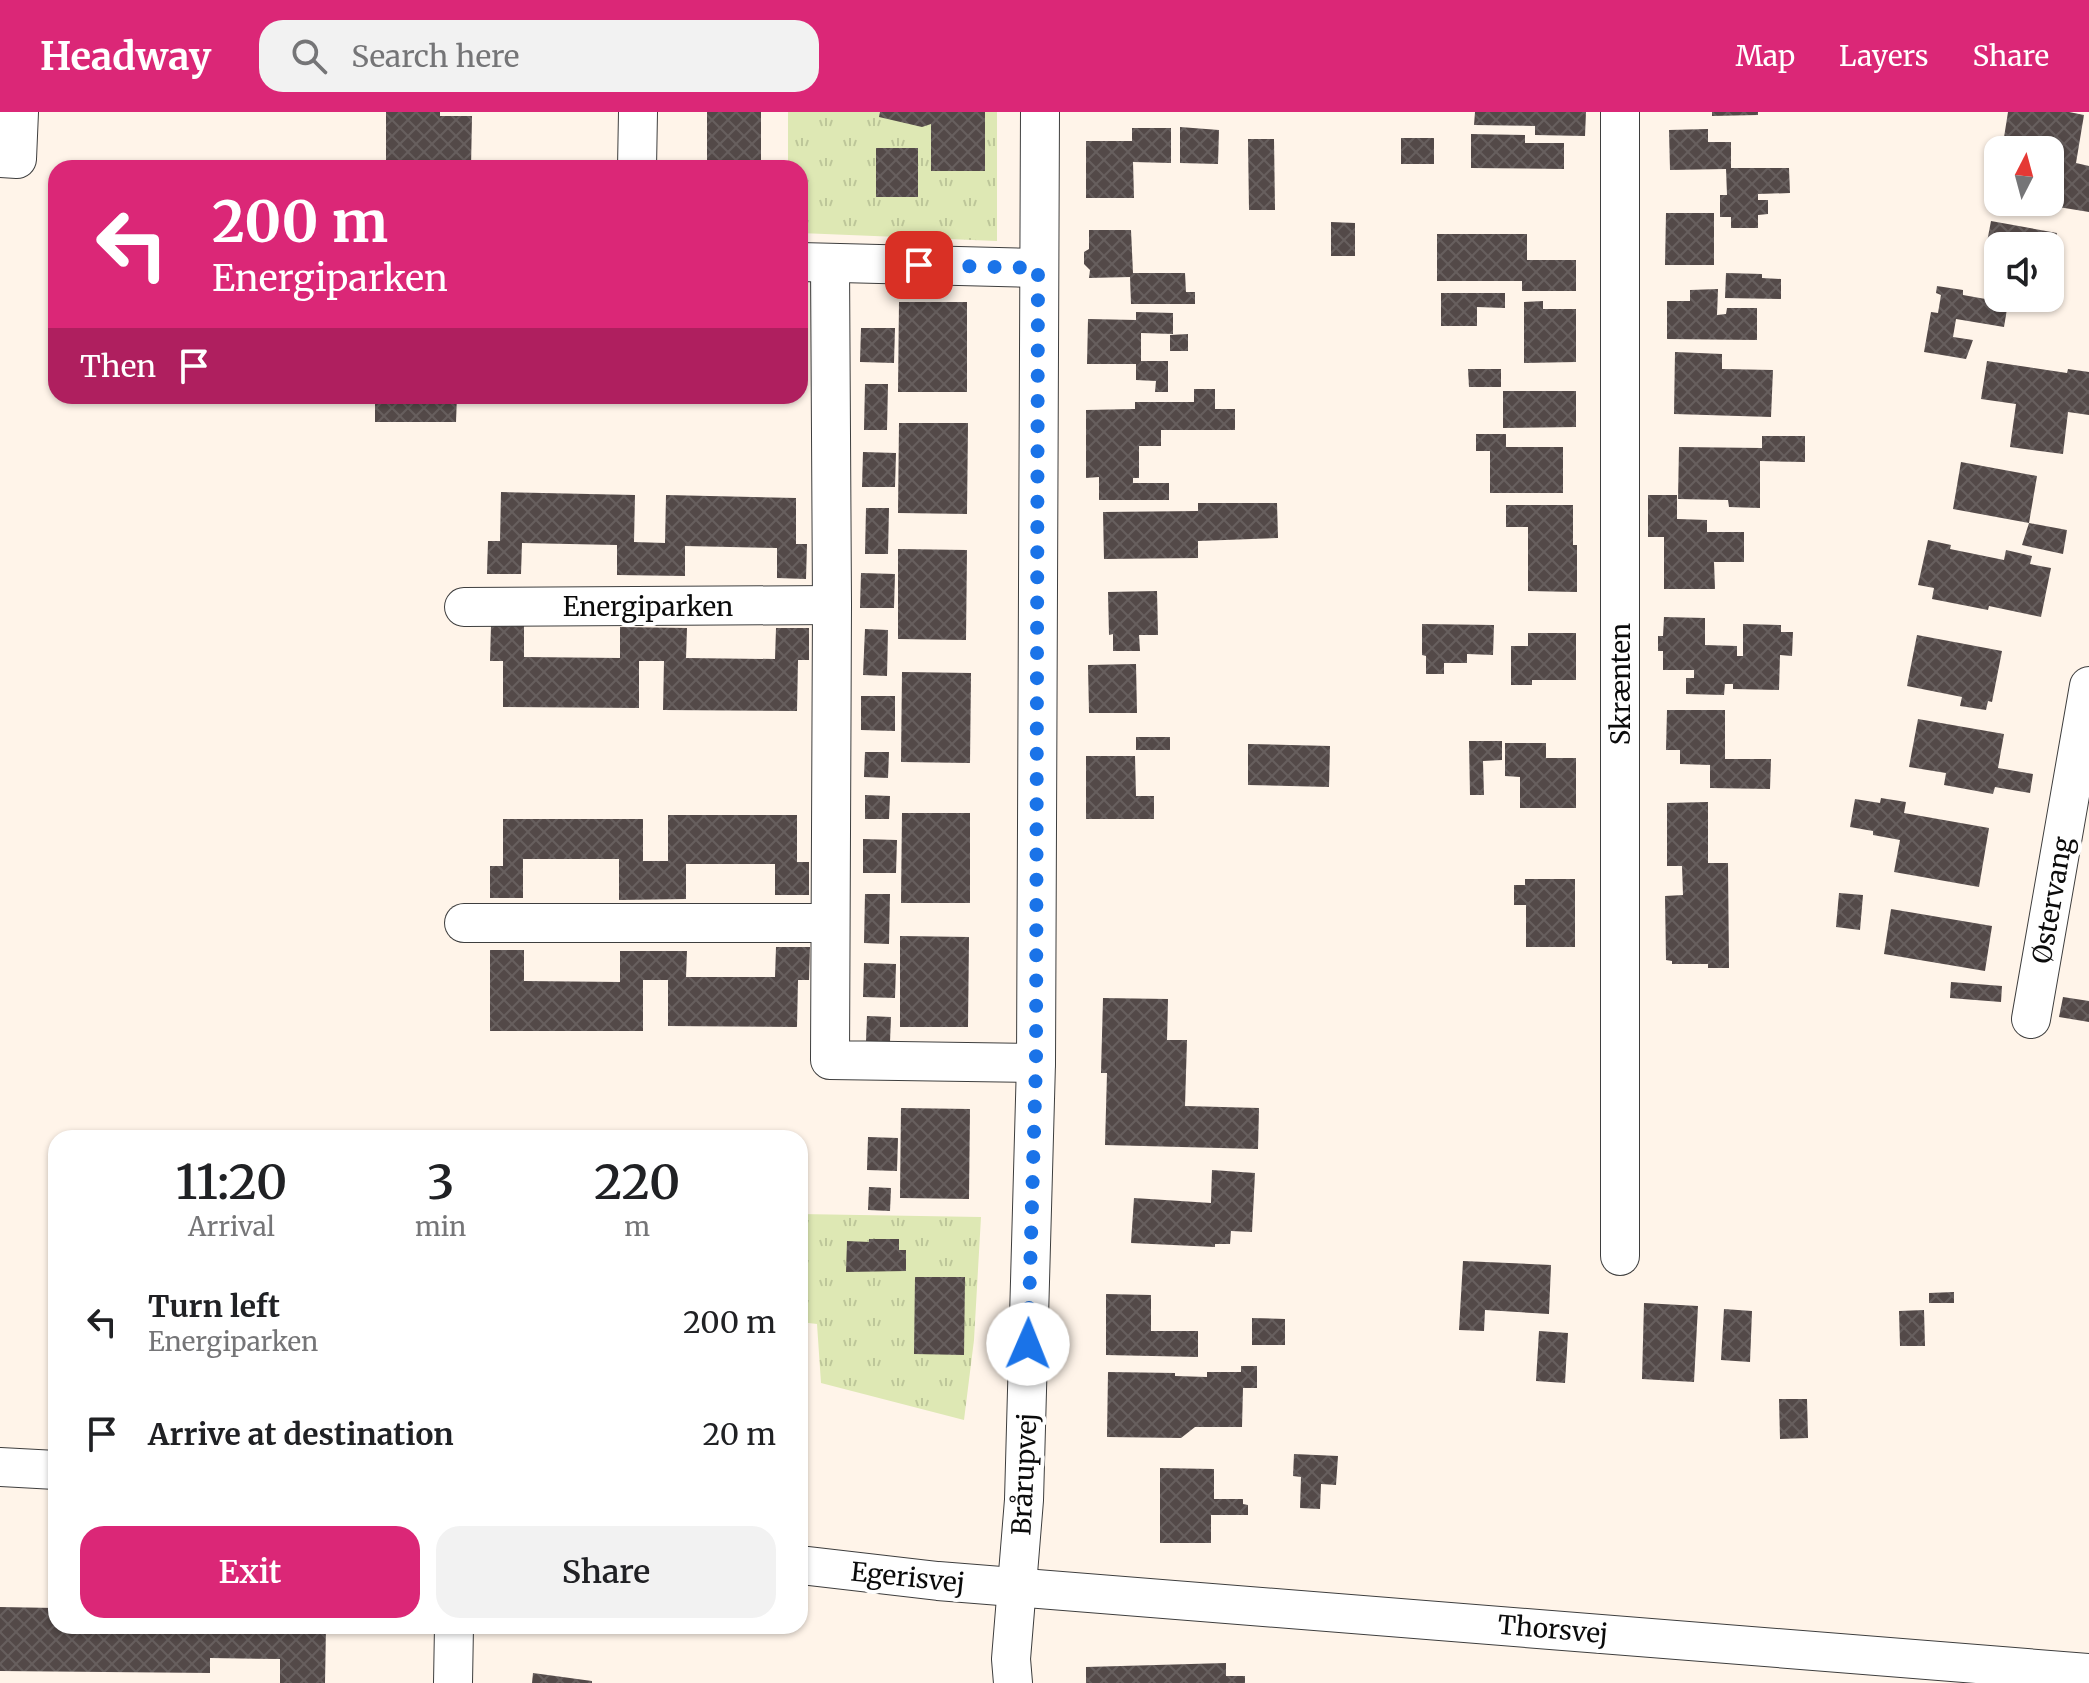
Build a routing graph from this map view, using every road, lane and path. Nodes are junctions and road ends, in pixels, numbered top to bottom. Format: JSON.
{"nodes":[{"id":1,"x":19,"y":112,"type":"edge"},
{"id":2,"x":638,"y":112,"type":"edge"},
{"id":3,"x":1040,"y":112,"type":"edge"},
{"id":4,"x":1620,"y":112,"type":"edge"},
{"id":5,"x":0,"y":158,"type":"edge"},
{"id":6,"x":637,"y":160,"type":"edge"},
{"id":7,"x":815,"y":263,"type":"edge"},
{"id":8,"x":1038,"y":268,"type":"junction"},
{"id":9,"x":832,"y":605,"type":"junction"},
{"id":10,"x":464,"y":607,"type":"dead end"},
{"id":11,"x":2089,"y":686,"type":"edge"},
{"id":12,"x":464,"y":923,"type":"dead end"},
{"id":13,"x":830,"y":923,"type":"junction"},
{"id":14,"x":2031,"y":1019,"type":"dead end"},
{"id":15,"x":1036,"y":1063,"type":"junction"},
{"id":16,"x":1620,"y":1256,"type":"dead end"},
{"id":17,"x":0,"y":1467,"type":"edge"},
{"id":18,"x":48,"y":1470,"type":"edge"},
{"id":19,"x":808,"y":1566,"type":"edge"},
{"id":20,"x":1017,"y":1587,"type":"junction"},
{"id":21,"x":454,"y":1634,"type":"edge"},
{"id":22,"x":2089,"y":1673,"type":"edge"},
{"id":23,"x":453,"y":1683,"type":"edge"},
{"id":24,"x":1013,"y":1683,"type":"edge"}],
"edges":[{"from":1,"to":5,"type":"street"},
{"from":2,"to":6,"type":"street"},
{"from":3,"to":8,"type":"street","name":"Brårupvej"},
{"from":4,"to":16,"type":"street","name":"Skrænten"},
{"from":7,"to":8,"type":"street"},
{"from":7,"to":9,"type":"street"},
{"from":8,"to":15,"type":"street","name":"Brårupvej"},
{"from":9,"to":10,"type":"street","name":"Energiparken"},
{"from":9,"to":13,"type":"street"},
{"from":11,"to":14,"type":"street","name":"Østervang"},
{"from":12,"to":13,"type":"street"},
{"from":13,"to":15,"type":"street"},
{"from":15,"to":20,"type":"street","name":"Brårupvej"},
{"from":17,"to":18,"type":"street"},
{"from":19,"to":20,"type":"street","name":"Egerisvej"},
{"from":20,"to":22,"type":"street","name":"Thorsvej"},
{"from":20,"to":24,"type":"street","name":"Brårupvej"},
{"from":21,"to":23,"type":"street"}]}
